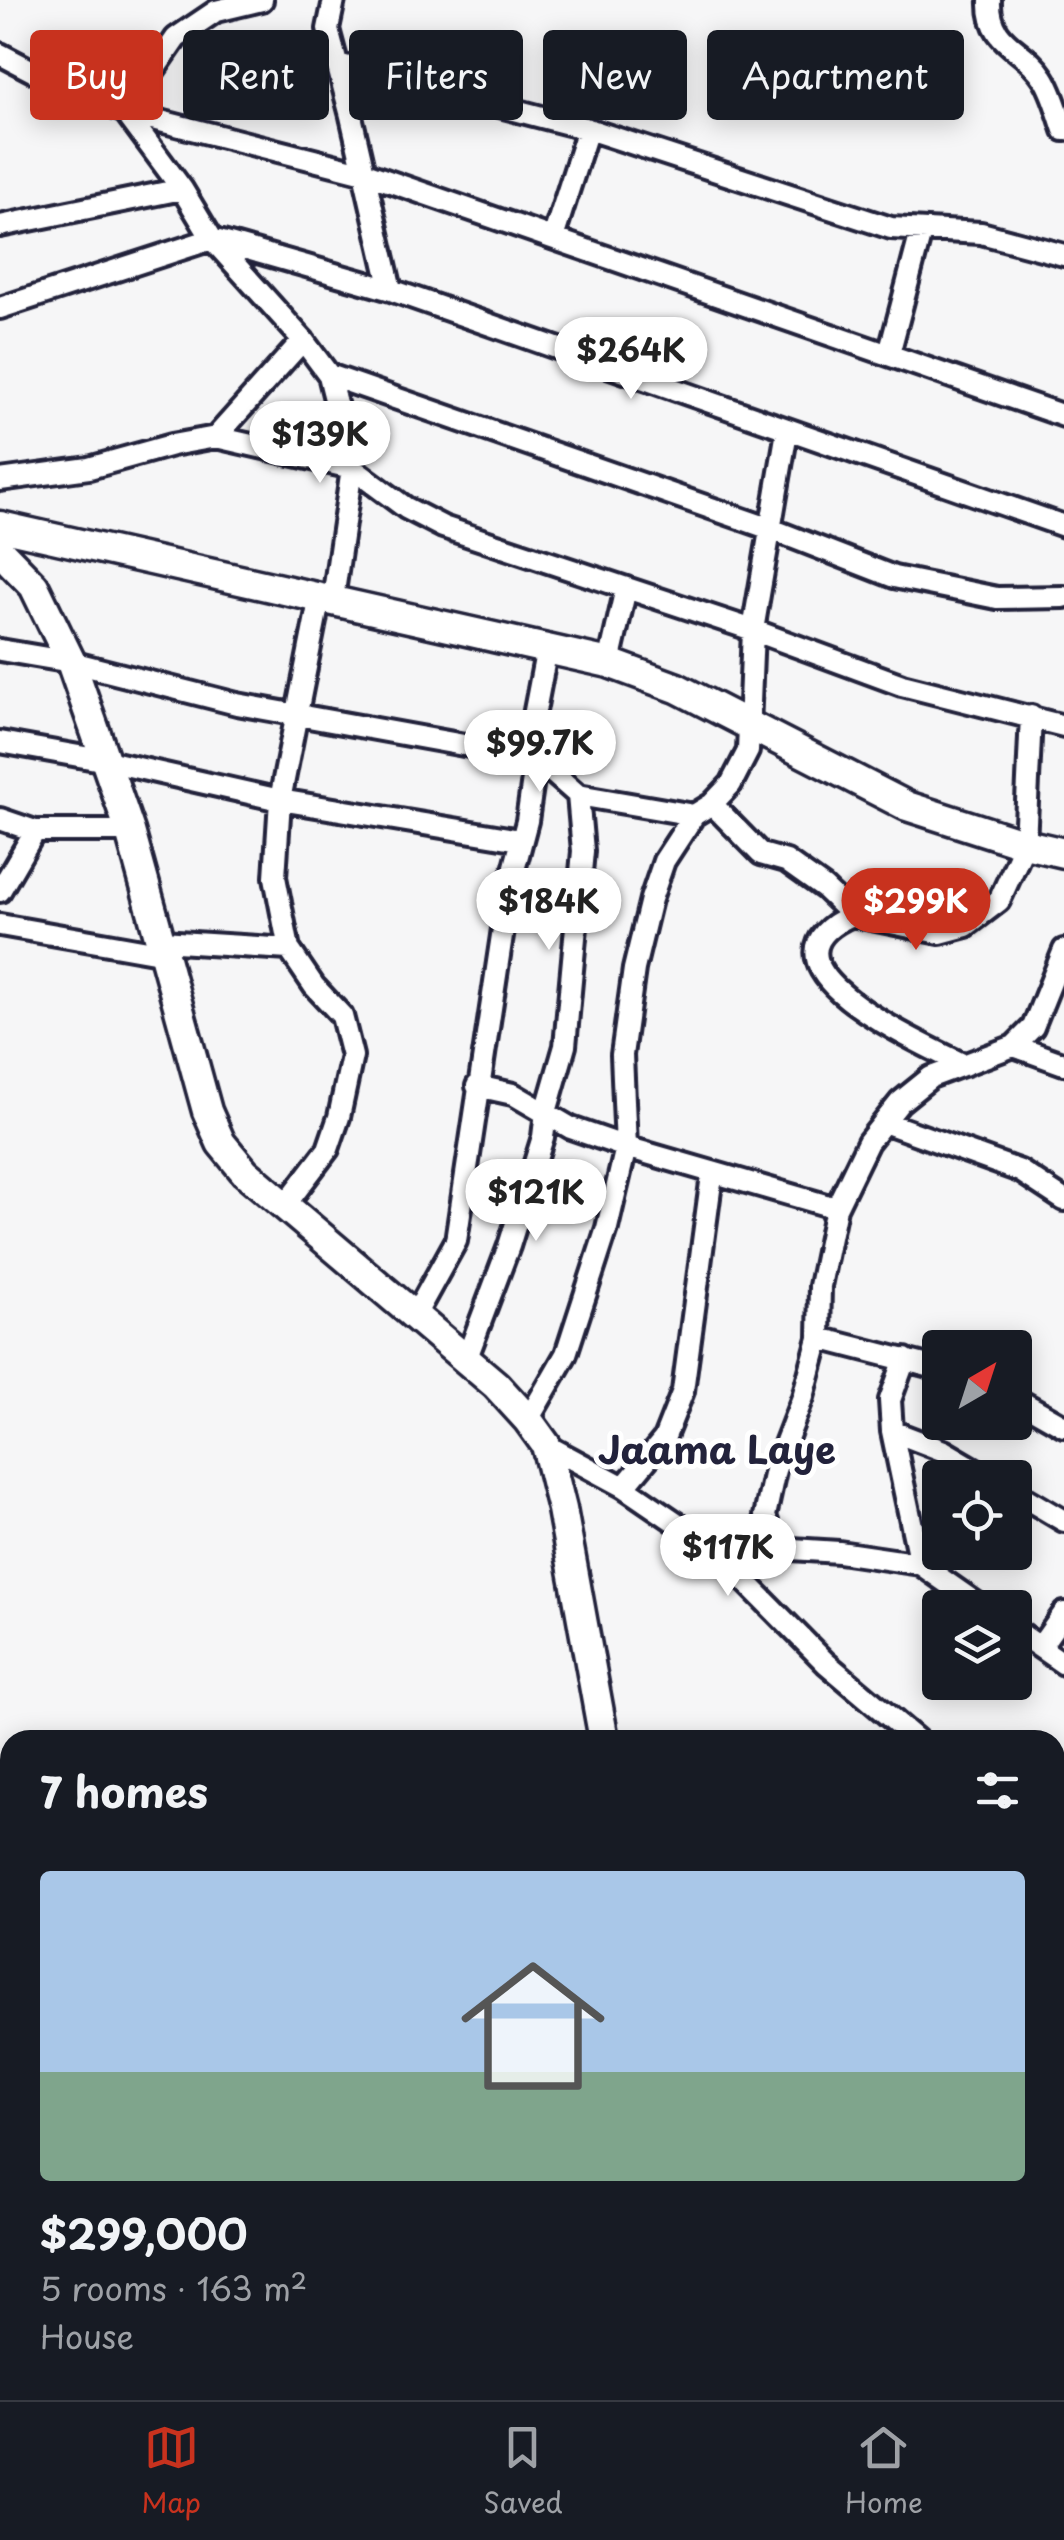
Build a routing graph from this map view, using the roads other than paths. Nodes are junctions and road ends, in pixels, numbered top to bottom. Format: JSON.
{"nodes":[{"id":1,"x":262,"y":0,"type":"edge"},
{"id":2,"x":334,"y":0,"type":"edge"},
{"id":3,"x":990,"y":0,"type":"edge"},
{"id":4,"x":0,"y":54,"type":"edge"},
{"id":5,"x":163,"y":57,"type":"edge"},
{"id":6,"x":337,"y":64,"type":"junction"},
{"id":7,"x":30,"y":70,"type":"edge"},
{"id":8,"x":131,"y":120,"type":"edge"},
{"id":9,"x":156,"y":120,"type":"edge"},
{"id":10,"x":588,"y":129,"type":"junction"},
{"id":11,"x":1064,"y":130,"type":"edge"},
{"id":12,"x":365,"y":173,"type":"junction"},
{"id":13,"x":182,"y":189,"type":"junction"},
{"id":14,"x":0,"y":226,"type":"edge"},
{"id":15,"x":921,"y":232,"type":"junction"},
{"id":16,"x":553,"y":238,"type":"junction"},
{"id":17,"x":212,"y":239,"type":"junction"},
{"id":18,"x":1064,"y":255,"type":"edge"},
{"id":19,"x":391,"y":290,"type":"junction"},
{"id":20,"x":0,"y":308,"type":"edge"},
{"id":21,"x":303,"y":340,"type":"junction"},
{"id":22,"x":890,"y":354,"type":"junction"},
{"id":23,"x":330,"y":375,"type":"junction"},
{"id":24,"x":1064,"y":416,"type":"edge"},
{"id":25,"x":787,"y":431,"type":"junction"},
{"id":26,"x":216,"y":438,"type":"junction"},
{"id":27,"x":352,"y":468,"type":"junction"},
{"id":28,"x":0,"y":480,"type":"edge"},
{"id":29,"x":0,"y":526,"type":"edge"},
{"id":30,"x":1064,"y":526,"type":"edge"},
{"id":31,"x":772,"y":529,"type":"junction"},
{"id":32,"x":0,"y":550,"type":"edge"},
{"id":33,"x":626,"y":588,"type":"junction"},
{"id":34,"x":327,"y":597,"type":"junction"},
{"id":35,"x":1064,"y":597,"type":"edge"},
{"id":36,"x":753,"y":630,"type":"junction"},
{"id":37,"x":548,"y":648,"type":"junction"},
{"id":38,"x":0,"y":650,"type":"edge"},
{"id":39,"x":71,"y":662,"type":"junction"},
{"id":40,"x":609,"y":663,"type":"junction"},
{"id":41,"x":296,"y":714,"type":"junction"},
{"id":42,"x":1031,"y":716,"type":"junction"},
{"id":43,"x":749,"y":723,"type":"junction"},
{"id":44,"x":1064,"y":726,"type":"edge"},
{"id":45,"x":0,"y":742,"type":"edge"},
{"id":46,"x":536,"y":758,"type":"junction"},
{"id":47,"x":107,"y":761,"type":"junction"},
{"id":48,"x":578,"y":795,"type":"junction"},
{"id":49,"x":280,"y":800,"type":"junction"},
{"id":50,"x":703,"y":809,"type":"junction"},
{"id":51,"x":0,"y":819,"type":"edge"},
{"id":52,"x":36,"y":831,"type":"junction"},
{"id":53,"x":130,"y":831,"type":"junction"},
{"id":54,"x":520,"y":840,"type":"junction"},
{"id":55,"x":1025,"y":844,"type":"junction"},
{"id":56,"x":1064,"y":852,"type":"edge"},
{"id":57,"x":509,"y":889,"type":"junction"},
{"id":58,"x":0,"y":890,"type":"edge"},
{"id":59,"x":578,"y":900,"type":"junction"},
{"id":60,"x":852,"y":914,"type":"junction"},
{"id":61,"x":0,"y":925,"type":"edge"},
{"id":62,"x":163,"y":948,"type":"junction"},
{"id":63,"x":289,"y":949,"type":"junction"},
{"id":64,"x":1064,"y":950,"type":"edge"},
{"id":65,"x":1014,"y":1046,"type":"junction"},
{"id":66,"x":1064,"y":1064,"type":"edge"},
{"id":67,"x":964,"y":1065,"type":"junction"},
{"id":68,"x":477,"y":1086,"type":"junction"},
{"id":69,"x":546,"y":1112,"type":"junction"},
{"id":70,"x":884,"y":1122,"type":"junction"},
{"id":71,"x":626,"y":1147,"type":"junction"},
{"id":72,"x":712,"y":1175,"type":"junction"},
{"id":73,"x":1064,"y":1200,"type":"edge"},
{"id":74,"x":283,"y":1208,"type":"junction"},
{"id":75,"x":836,"y":1208,"type":"junction"},
{"id":76,"x":414,"y":1317,"type":"junction"},
{"id":77,"x":819,"y":1338,"type":"junction"},
{"id":78,"x":904,"y":1359,"type":"junction"},
{"id":79,"x":466,"y":1360,"type":"junction"},
{"id":80,"x":922,"y":1364,"type":"edge"},
{"id":81,"x":1032,"y":1408,"type":"edge"},
{"id":82,"x":528,"y":1420,"type":"junction"},
{"id":83,"x":1064,"y":1426,"type":"edge"},
{"id":84,"x":892,"y":1431,"type":"junction"},
{"id":85,"x":546,"y":1446,"type":"junction"},
{"id":86,"x":960,"y":1460,"type":"edge"},
{"id":87,"x":624,"y":1488,"type":"junction"},
{"id":88,"x":1032,"y":1502,"type":"edge"},
{"id":89,"x":1064,"y":1521,"type":"edge"},
{"id":90,"x":776,"y":1548,"type":"junction"},
{"id":91,"x":920,"y":1564,"type":"junction"},
{"id":92,"x":744,"y":1580,"type":"junction"},
{"id":93,"x":957,"y":1590,"type":"edge"},
{"id":94,"x":1064,"y":1613,"type":"edge"},
{"id":95,"x":1032,"y":1642,"type":"edge"},
{"id":96,"x":1040,"y":1647,"type":"junction"},
{"id":97,"x":1064,"y":1664,"type":"edge"},
{"id":98,"x":602,"y":1730,"type":"edge"},
{"id":99,"x":905,"y":1730,"type":"edge"}],
"edges":[{"from":1,"to":5,"type":"street"},
{"from":2,"to":6,"type":"street"},
{"from":3,"to":11,"type":"street"},
{"from":4,"to":7,"type":"street"},
{"from":6,"to":10,"type":"street"},
{"from":6,"to":12,"type":"street"},
{"from":8,"to":13,"type":"street"},
{"from":9,"to":12,"type":"street"},
{"from":10,"to":15,"type":"street"},
{"from":10,"to":16,"type":"street"},
{"from":12,"to":16,"type":"street"},
{"from":12,"to":19,"type":"street"},
{"from":13,"to":14,"type":"street"},
{"from":13,"to":17,"type":"street"},
{"from":15,"to":18,"type":"street"},
{"from":15,"to":22,"type":"street"},
{"from":16,"to":22,"type":"street"},
{"from":17,"to":19,"type":"street"},
{"from":17,"to":20,"type":"street"},
{"from":17,"to":21,"type":"street"},
{"from":19,"to":25,"type":"street"},
{"from":21,"to":23,"type":"street"},
{"from":21,"to":26,"type":"street"},
{"from":22,"to":24,"type":"street"},
{"from":23,"to":27,"type":"street"},
{"from":23,"to":31,"type":"street"},
{"from":25,"to":30,"type":"street"},
{"from":25,"to":31,"type":"street"},
{"from":26,"to":27,"type":"street"},
{"from":26,"to":28,"type":"street"},
{"from":27,"to":33,"type":"street"},
{"from":27,"to":34,"type":"street"},
{"from":29,"to":34,"type":"street"},
{"from":31,"to":35,"type":"street"},
{"from":31,"to":36,"type":"street"},
{"from":32,"to":39,"type":"street"},
{"from":33,"to":36,"type":"street"},
{"from":33,"to":40,"type":"street"},
{"from":34,"to":37,"type":"street"},
{"from":34,"to":41,"type":"street"},
{"from":36,"to":42,"type":"street"},
{"from":36,"to":43,"type":"street"},
{"from":37,"to":40,"type":"street"},
{"from":37,"to":46,"type":"street"},
{"from":38,"to":39,"type":"street"},
{"from":39,"to":41,"type":"street"},
{"from":39,"to":47,"type":"street"},
{"from":40,"to":43,"type":"street"},
{"from":41,"to":46,"type":"street"},
{"from":41,"to":49,"type":"street"},
{"from":42,"to":44,"type":"street"},
{"from":42,"to":55,"type":"street"},
{"from":43,"to":50,"type":"street"},
{"from":43,"to":55,"type":"street"},
{"from":45,"to":47,"type":"street"},
{"from":46,"to":48,"type":"street"},
{"from":46,"to":54,"type":"street"},
{"from":47,"to":49,"type":"street"},
{"from":47,"to":53,"type":"street"},
{"from":48,"to":50,"type":"street"},
{"from":48,"to":59,"type":"street"},
{"from":49,"to":54,"type":"street"},
{"from":49,"to":63,"type":"street"},
{"from":50,"to":60,"type":"street"},
{"from":50,"to":71,"type":"street"},
{"from":51,"to":52,"type":"street"},
{"from":52,"to":53,"type":"street"},
{"from":52,"to":58,"type":"street"},
{"from":53,"to":62,"type":"street"},
{"from":54,"to":57,"type":"street"},
{"from":55,"to":56,"type":"street"},
{"from":55,"to":60,"type":"street"},
{"from":57,"to":59,"type":"street"},
{"from":57,"to":68,"type":"street"},
{"from":59,"to":69,"type":"street"},
{"from":60,"to":67,"type":"street"},
{"from":61,"to":62,"type":"street"},
{"from":62,"to":63,"type":"street"},
{"from":62,"to":74,"type":"street"},
{"from":63,"to":74,"type":"street"},
{"from":64,"to":65,"type":"street"},
{"from":65,"to":66,"type":"street"},
{"from":65,"to":67,"type":"street"},
{"from":67,"to":70,"type":"street"},
{"from":68,"to":69,"type":"street"},
{"from":68,"to":76,"type":"street"},
{"from":69,"to":71,"type":"street"},
{"from":69,"to":79,"type":"street"},
{"from":70,"to":73,"type":"street"},
{"from":70,"to":75,"type":"street"},
{"from":71,"to":72,"type":"street"},
{"from":71,"to":82,"type":"street"},
{"from":72,"to":75,"type":"street"},
{"from":72,"to":87,"type":"street"},
{"from":74,"to":76,"type":"street"},
{"from":75,"to":77,"type":"street"},
{"from":76,"to":79,"type":"street"},
{"from":77,"to":78,"type":"street"},
{"from":77,"to":90,"type":"street"},
{"from":78,"to":80,"type":"street"},
{"from":78,"to":84,"type":"street"},
{"from":79,"to":82,"type":"street"},
{"from":81,"to":83,"type":"street"},
{"from":82,"to":85,"type":"street"},
{"from":84,"to":86,"type":"street"},
{"from":84,"to":91,"type":"street"},
{"from":85,"to":87,"type":"street"},
{"from":85,"to":98,"type":"street"},
{"from":87,"to":92,"type":"street"},
{"from":88,"to":89,"type":"street"},
{"from":90,"to":91,"type":"street"},
{"from":90,"to":92,"type":"street"},
{"from":91,"to":93,"type":"street"},
{"from":92,"to":99,"type":"street"},
{"from":94,"to":96,"type":"street"},
{"from":95,"to":96,"type":"street"},
{"from":96,"to":97,"type":"street"}]}
